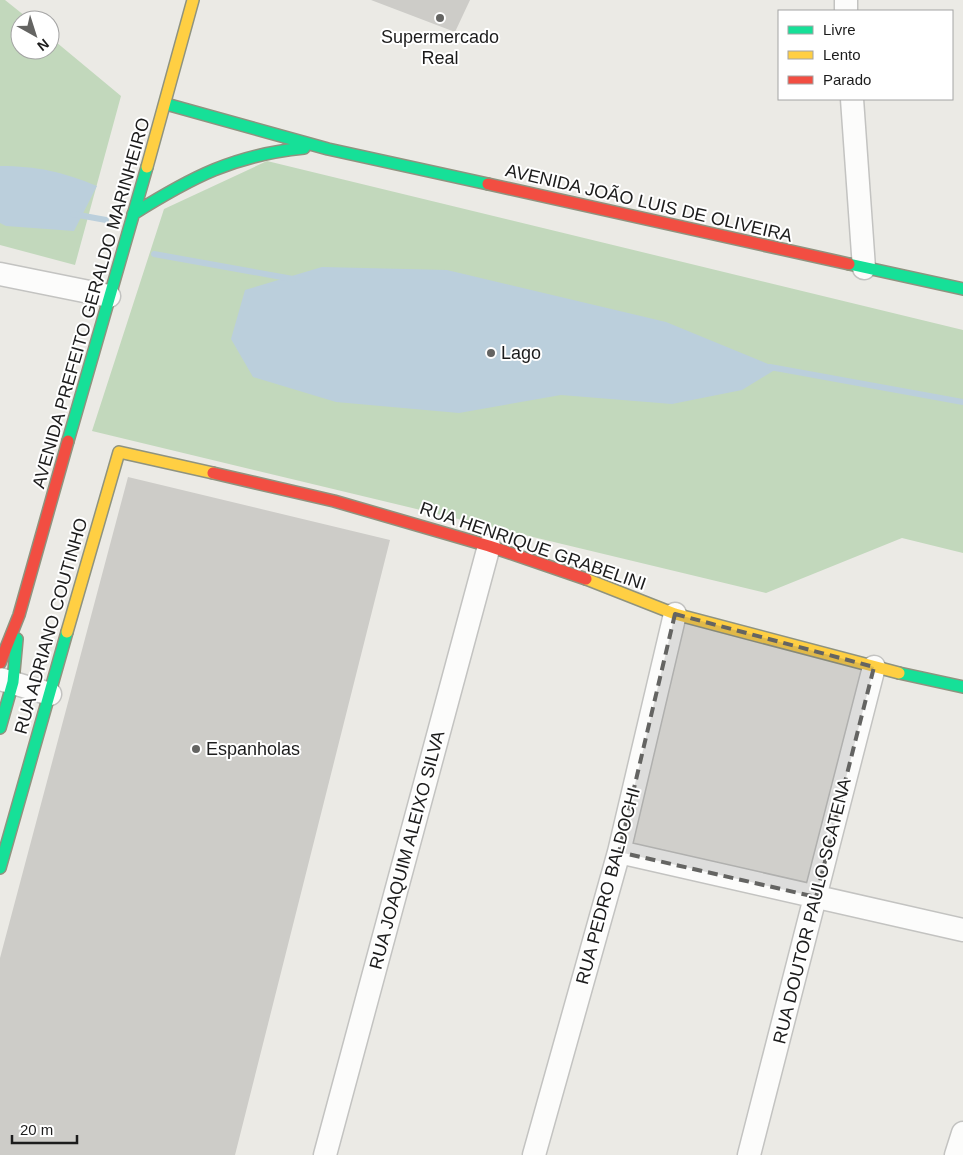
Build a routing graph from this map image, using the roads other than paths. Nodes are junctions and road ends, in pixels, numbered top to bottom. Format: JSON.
{"nodes":[{"id":1,"x":192,"y":0,"type":"edge"},
{"id":2,"x":852,"y":100,"type":"edge"},
{"id":3,"x":166,"y":104,"type":"junction"},
{"id":4,"x":328,"y":149,"type":"junction"},
{"id":5,"x":133,"y":214,"type":"junction"},
{"id":6,"x":864,"y":268,"type":"junction"},
{"id":7,"x":0,"y":274,"type":"edge"},
{"id":8,"x":963,"y":289,"type":"edge"},
{"id":9,"x":109,"y":296,"type":"junction"},
{"id":10,"x":119,"y":452,"type":"joint"},
{"id":11,"x":489,"y":546,"type":"junction"},
{"id":12,"x":20,"y":614,"type":"junction"},
{"id":13,"x":675,"y":614,"type":"junction"},
{"id":14,"x":0,"y":662,"type":"edge"},
{"id":15,"x":874,"y":667,"type":"junction"},
{"id":16,"x":6,"y":681,"type":"edge"},
{"id":17,"x":963,"y":687,"type":"edge"},
{"id":18,"x":50,"y":694,"type":"junction"},
{"id":19,"x":0,"y":728,"type":"edge"},
{"id":20,"x":619,"y":852,"type":"junction"},
{"id":21,"x":0,"y":868,"type":"edge"},
{"id":22,"x":816,"y":897,"type":"junction"},
{"id":23,"x":963,"y":930,"type":"edge"},
{"id":24,"x":963,"y":1133,"type":"edge"},
{"id":25,"x":326,"y":1155,"type":"edge"},
{"id":26,"x":534,"y":1155,"type":"edge"},
{"id":27,"x":749,"y":1155,"type":"edge"},
{"id":28,"x":956,"y":1155,"type":"edge"}],
"edges":[{"from":1,"to":3,"type":"main road","name":"AVENIDA PREFEITO GERALDO MARINHEIRO"},
{"from":2,"to":6,"type":"street"},
{"from":3,"to":4,"type":"main road","name":"AVENIDA JOÃO LUIS DE OLIVEIRA"},
{"from":3,"to":5,"type":"main road","name":"AVENIDA PREFEITO GERALDO MARINHEIRO"},
{"from":4,"to":5,"type":"main road","name":"AVENIDA JOÃO LUIS DE OLIVEIRA"},
{"from":4,"to":6,"type":"main road","name":"AVENIDA JOÃO LUIS DE OLIVEIRA"},
{"from":5,"to":9,"type":"main road","name":"AVENIDA PREFEITO GERALDO MARINHEIRO"},
{"from":6,"to":8,"type":"main road","name":"AVENIDA JOÃO LUIS DE OLIVEIRA"},
{"from":7,"to":9,"type":"street"},
{"from":9,"to":12,"type":"main road","name":"AVENIDA PREFEITO GERALDO MARINHEIRO"},
{"from":10,"to":11,"type":"main road","name":"RUA HENRIQUE GRABELINI"},
{"from":10,"to":18,"type":"main road","name":"RUA ADRIANO COUTINHO"},
{"from":11,"to":13,"type":"main road","name":"RUA HENRIQUE GRABELINI"},
{"from":11,"to":25,"type":"street","name":"RUA JOAQUIM ALEIXO SILVA"},
{"from":12,"to":14,"type":"main road","name":"AVENIDA PREFEITO GERALDO MARINHEIRO"},
{"from":12,"to":16,"type":"main road","name":"AVENIDA PREFEITO GERALDO MARINHEIRO"},
{"from":13,"to":15,"type":"main road","name":"RUA HENRIQUE GRABELINI"},
{"from":13,"to":20,"type":"street","name":"RUA PEDRO BALDOCHI"},
{"from":15,"to":17,"type":"main road","name":"RUA HENRIQUE GRABELINI"},
{"from":15,"to":22,"type":"street","name":"RUA DOUTOR PAULO SCATENA"},
{"from":16,"to":18,"type":"street"},
{"from":16,"to":19,"type":"main road","name":"AVENIDA PREFEITO GERALDO MARINHEIRO"},
{"from":18,"to":21,"type":"main road","name":"RUA ADRIANO COUTINHO"},
{"from":20,"to":22,"type":"street"},
{"from":20,"to":26,"type":"street","name":"RUA PEDRO BALDOCHI"},
{"from":22,"to":23,"type":"street"},
{"from":22,"to":27,"type":"street","name":"RUA DOUTOR PAULO SCATENA"},
{"from":24,"to":28,"type":"street"}]}
